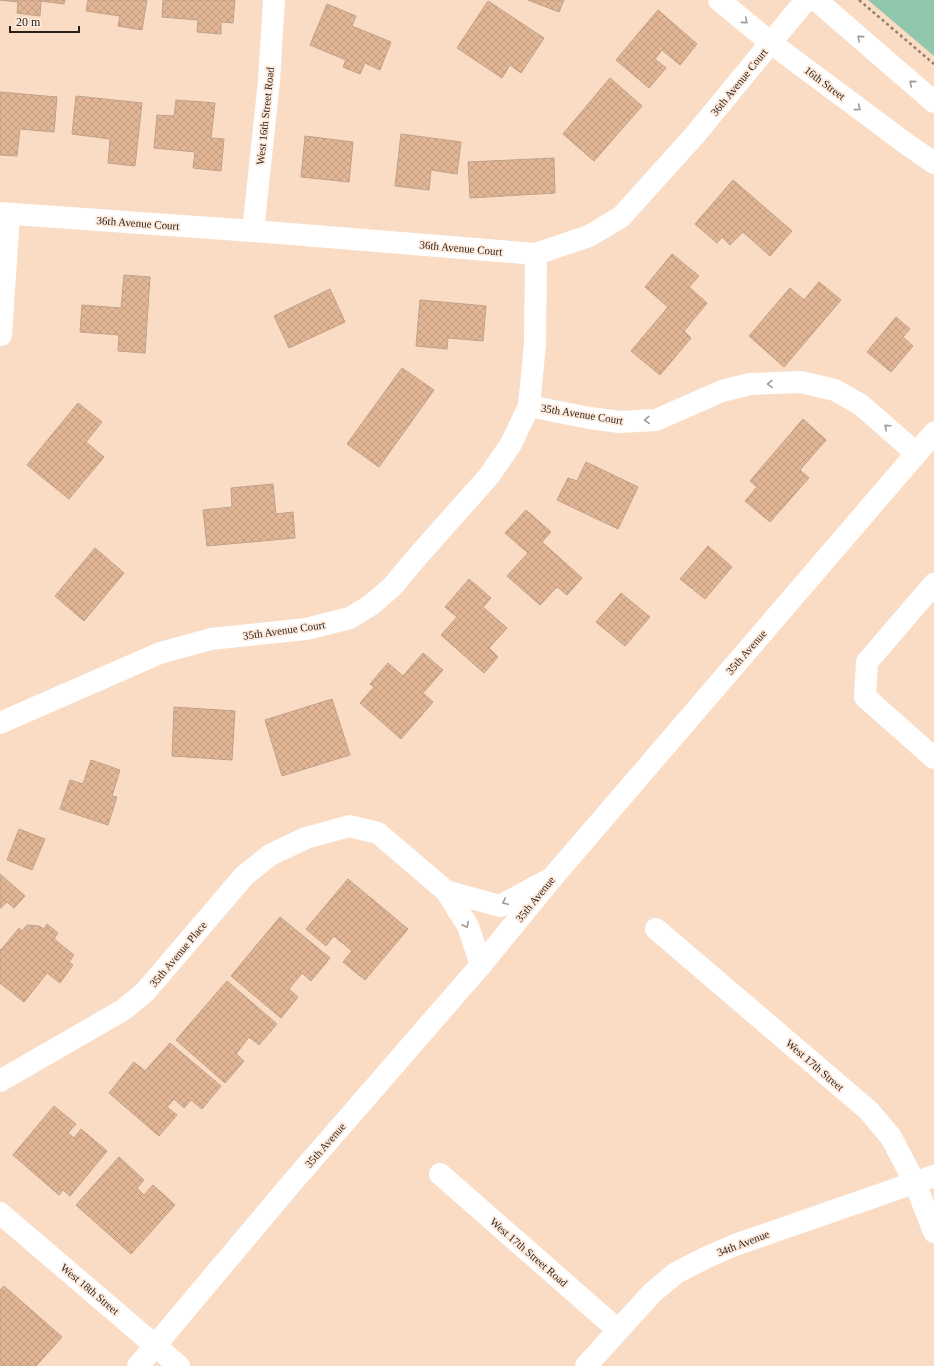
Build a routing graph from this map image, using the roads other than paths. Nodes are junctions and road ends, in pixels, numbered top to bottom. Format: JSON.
{"nodes":[{"id":1,"x":274,"y":0,"type":"edge"},
{"id":2,"x":719,"y":0,"type":"edge"},
{"id":3,"x":806,"y":0,"type":"edge"},
{"id":4,"x":816,"y":0,"type":"edge"},
{"id":5,"x":771,"y":42,"type":"junction"},
{"id":6,"x":934,"y":102,"type":"edge"},
{"id":7,"x":934,"y":163,"type":"edge"},
{"id":8,"x":4,"y":214,"type":"edge"},
{"id":9,"x":253,"y":231,"type":"junction"},
{"id":10,"x":536,"y":254,"type":"junction"},
{"id":11,"x":1,"y":335,"type":"edge"},
{"id":12,"x":529,"y":406,"type":"junction"},
{"id":13,"x":934,"y":433,"type":"edge"},
{"id":14,"x":916,"y":453,"type":"junction"},
{"id":15,"x":934,"y":584,"type":"edge"},
{"id":16,"x":0,"y":723,"type":"edge"},
{"id":17,"x":934,"y":758,"type":"edge"},
{"id":18,"x":552,"y":878,"type":"junction"},
{"id":19,"x":446,"y":891,"type":"junction"},
{"id":20,"x":656,"y":929,"type":"dead end"},
{"id":21,"x":481,"y":966,"type":"junction"},
{"id":22,"x":0,"y":1081,"type":"edge"},
{"id":23,"x":440,"y":1174,"type":"dead end"},
{"id":24,"x":924,"y":1179,"type":"edge"},
{"id":25,"x":0,"y":1213,"type":"edge"},
{"id":26,"x":934,"y":1232,"type":"edge"},
{"id":27,"x":618,"y":1330,"type":"junction"},
{"id":28,"x":156,"y":1345,"type":"junction"},
{"id":29,"x":138,"y":1366,"type":"edge"},
{"id":30,"x":179,"y":1366,"type":"edge"},
{"id":31,"x":586,"y":1366,"type":"edge"}],
"edges":[{"from":1,"to":9,"type":"street","name":"West 16th Street Road"},
{"from":2,"to":5,"type":"street","name":"16th Street","one_way":true},
{"from":3,"to":5,"type":"street","name":"36th Avenue Court"},
{"from":6,"to":4,"type":"street","one_way":true},
{"from":5,"to":7,"type":"street","name":"16th Street","one_way":true},
{"from":5,"to":10,"type":"street","name":"36th Avenue Court"},
{"from":8,"to":9,"type":"street","name":"36th Avenue Court"},
{"from":8,"to":11,"type":"street"},
{"from":9,"to":10,"type":"street","name":"36th Avenue Court"},
{"from":10,"to":12,"type":"street","name":"35th Avenue Court"},
{"from":14,"to":12,"type":"street","name":"35th Avenue Court","one_way":true},
{"from":12,"to":16,"type":"street","name":"35th Avenue Court"},
{"from":13,"to":14,"type":"street","name":"35th Avenue"},
{"from":14,"to":18,"type":"street","name":"35th Avenue"},
{"from":15,"to":17,"type":"street"},
{"from":18,"to":19,"type":"street","one_way":true},
{"from":18,"to":21,"type":"street","name":"35th Avenue"},
{"from":19,"to":21,"type":"street","one_way":true},
{"from":19,"to":22,"type":"street","name":"35th Avenue Place"},
{"from":20,"to":24,"type":"street","name":"West 17th Street"},
{"from":21,"to":28,"type":"street","name":"35th Avenue"},
{"from":23,"to":27,"type":"street","name":"West 17th Street Road"},
{"from":24,"to":26,"type":"street","name":"West 17th Street"},
{"from":24,"to":27,"type":"street","name":"34th Avenue"},
{"from":25,"to":28,"type":"street","name":"West 18th Street"},
{"from":27,"to":31,"type":"street","name":"34th Avenue"},
{"from":28,"to":29,"type":"street","name":"35th Avenue"},
{"from":28,"to":30,"type":"street","name":"West 18th Street"}]}
